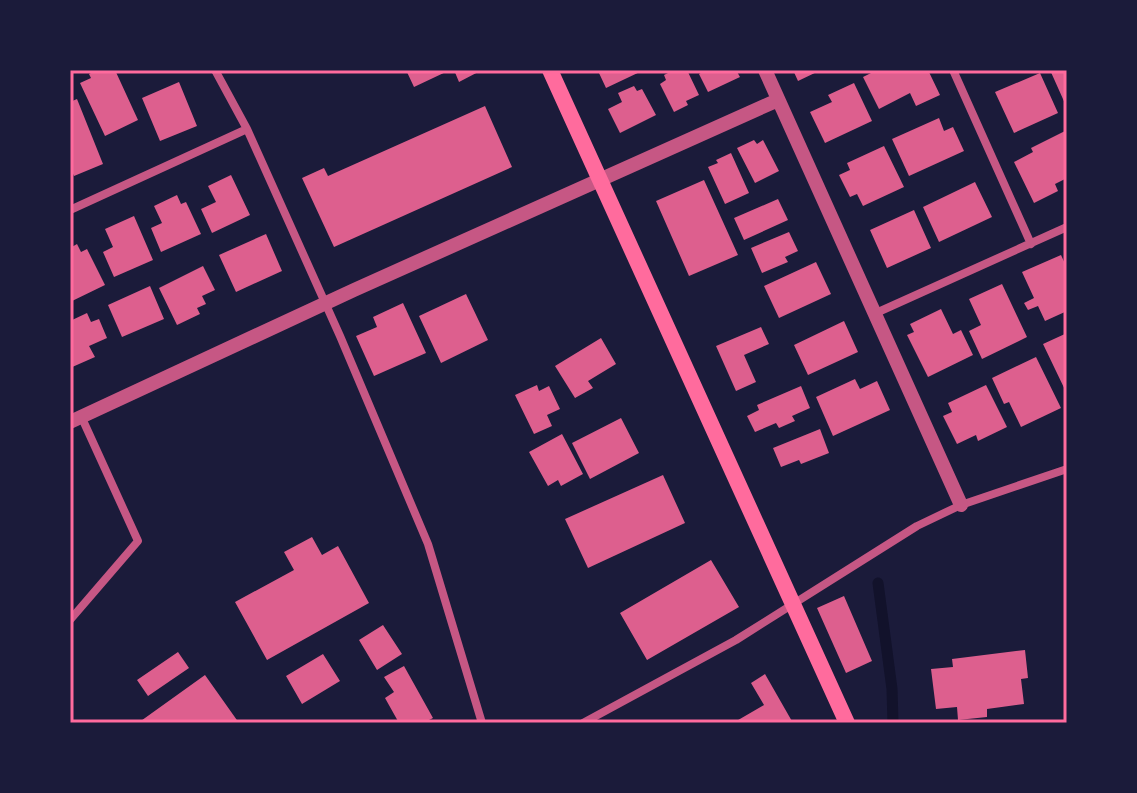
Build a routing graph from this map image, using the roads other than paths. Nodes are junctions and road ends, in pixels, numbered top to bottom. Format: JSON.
{"nodes":[{"id":1,"x":215,"y":70,"type":"edge"},
{"id":2,"x":550,"y":70,"type":"edge"},
{"id":3,"x":765,"y":70,"type":"edge"},
{"id":4,"x":953,"y":70,"type":"edge"},
{"id":5,"x":778,"y":100,"type":"junction"},
{"id":6,"x":247,"y":129,"type":"junction"},
{"id":7,"x":599,"y":180,"type":"junction"},
{"id":8,"x":70,"y":210,"type":"edge"},
{"id":9,"x":1067,"y":227,"type":"edge"},
{"id":10,"x":1031,"y":244,"type":"junction"},
{"id":11,"x":324,"y":303,"type":"junction"},
{"id":12,"x":876,"y":313,"type":"junction"},
{"id":13,"x":76,"y":419,"type":"edge"},
{"id":14,"x":1067,"y":469,"type":"edge"},
{"id":15,"x":961,"y":505,"type":"junction"},
{"id":16,"x":792,"y":606,"type":"junction"},
{"id":17,"x":70,"y":620,"type":"edge"},
{"id":18,"x":482,"y":723,"type":"edge"},
{"id":19,"x":583,"y":723,"type":"edge"},
{"id":20,"x":847,"y":723,"type":"edge"}],
"edges":[{"from":1,"to":6,"type":"street"},
{"from":2,"to":7,"type":"main road"},
{"from":3,"to":5,"type":"street"},
{"from":4,"to":10,"type":"street"},
{"from":5,"to":7,"type":"street"},
{"from":5,"to":12,"type":"street"},
{"from":6,"to":8,"type":"street"},
{"from":6,"to":11,"type":"street"},
{"from":7,"to":11,"type":"street"},
{"from":7,"to":16,"type":"main road"},
{"from":9,"to":10,"type":"street"},
{"from":10,"to":12,"type":"street"},
{"from":11,"to":13,"type":"street"},
{"from":11,"to":18,"type":"street"},
{"from":12,"to":15,"type":"street"},
{"from":13,"to":17,"type":"street"},
{"from":14,"to":15,"type":"street"},
{"from":15,"to":16,"type":"street"},
{"from":16,"to":19,"type":"street"},
{"from":16,"to":20,"type":"main road"}]}
